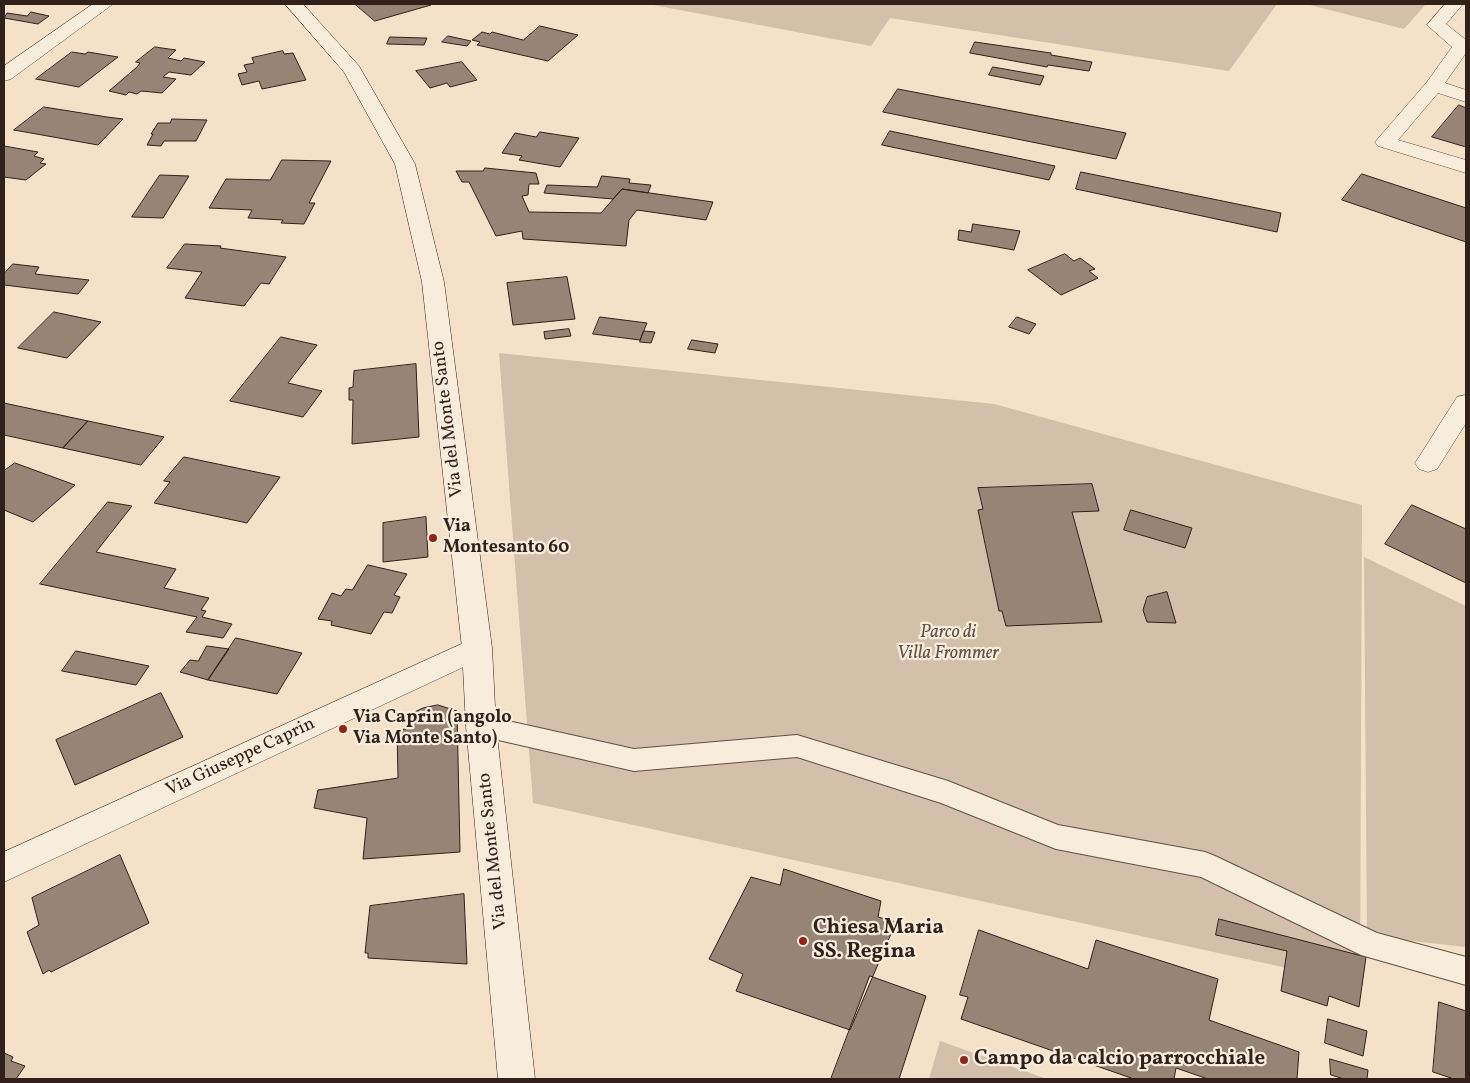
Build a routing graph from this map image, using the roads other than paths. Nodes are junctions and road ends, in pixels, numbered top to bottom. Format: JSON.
{"nodes":[{"id":1,"x":104,"y":4,"type":"edge"},
{"id":2,"x":294,"y":4,"type":"edge"},
{"id":3,"x":1454,"y":4,"type":"edge"},
{"id":4,"x":4,"y":76,"type":"edge"},
{"id":5,"x":1434,"y":86,"type":"junction"},
{"id":6,"x":1466,"y":96,"type":"edge"},
{"id":7,"x":1466,"y":167,"type":"edge"},
{"id":8,"x":1466,"y":403,"type":"edge"},
{"id":9,"x":1428,"y":462,"type":"dead end"},
{"id":10,"x":477,"y":648,"type":"junction"},
{"id":11,"x":481,"y":726,"type":"junction"},
{"id":12,"x":5,"y":867,"type":"edge"},
{"id":13,"x":1466,"y":971,"type":"edge"},
{"id":14,"x":517,"y":1079,"type":"edge"}],
"edges":[{"from":1,"to":4,"type":"main road"},
{"from":2,"to":10,"type":"main road","name":"Via del Monte Santo"},
{"from":3,"to":5,"type":"main road"},
{"from":5,"to":6,"type":"main road"},
{"from":5,"to":7,"type":"main road"},
{"from":8,"to":9,"type":"main road"},
{"from":10,"to":11,"type":"main road","name":"Via del Monte Santo"},
{"from":10,"to":12,"type":"main road","name":"Via Giuseppe Caprin"},
{"from":11,"to":13,"type":"street"},
{"from":11,"to":14,"type":"main road","name":"Via del Monte Santo"}]}
